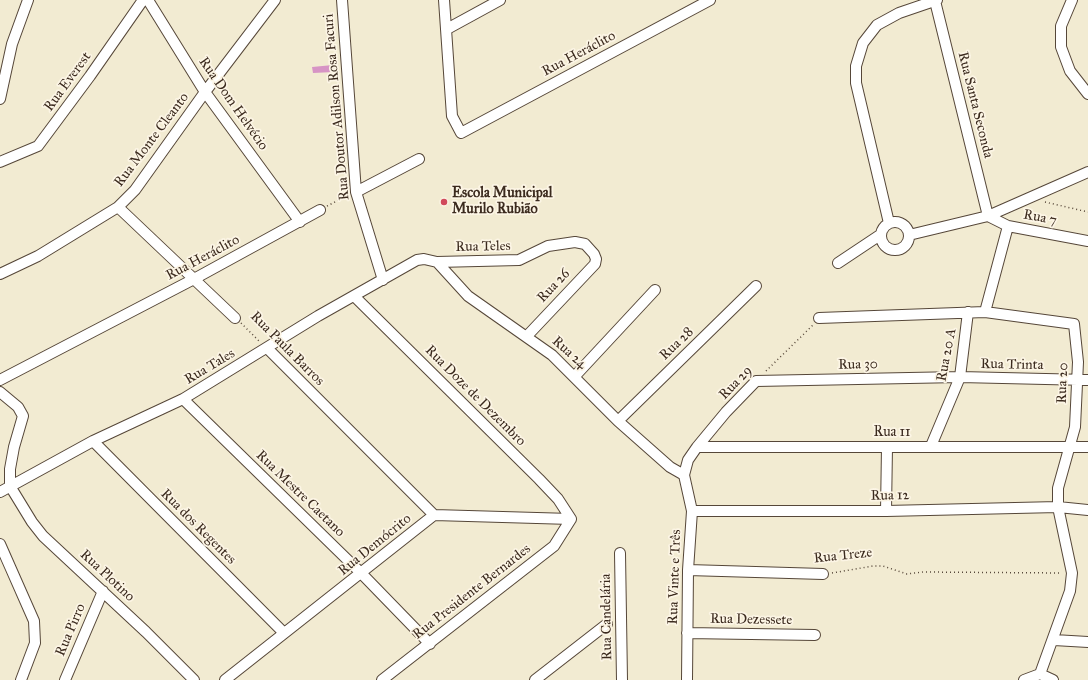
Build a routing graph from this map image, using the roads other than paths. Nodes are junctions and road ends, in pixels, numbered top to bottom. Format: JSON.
{"nodes":[{"id":1,"x":28,"y":0,"type":"edge"},
{"id":2,"x":143,"y":0,"type":"edge"},
{"id":3,"x":148,"y":0,"type":"edge"},
{"id":4,"x":275,"y":0,"type":"edge"},
{"id":5,"x":342,"y":0,"type":"edge"},
{"id":6,"x":444,"y":0,"type":"edge"},
{"id":7,"x":500,"y":0,"type":"edge"},
{"id":8,"x":710,"y":0,"type":"edge"},
{"id":9,"x":936,"y":0,"type":"edge"},
{"id":10,"x":1072,"y":0,"type":"edge"},
{"id":11,"x":447,"y":29,"type":"junction"},
{"id":12,"x":205,"y":92,"type":"junction"},
{"id":13,"x":1088,"y":94,"type":"edge"},
{"id":14,"x":0,"y":99,"type":"edge"},
{"id":15,"x":419,"y":159,"type":"dead end"},
{"id":16,"x":0,"y":162,"type":"edge"},
{"id":17,"x":1088,"y":172,"type":"edge"},
{"id":18,"x":356,"y":192,"type":"junction"},
{"id":19,"x":118,"y":207,"type":"junction"},
{"id":20,"x":320,"y":210,"type":"road end"},
{"id":21,"x":988,"y":216,"type":"junction"},
{"id":22,"x":300,"y":222,"type":"junction"},
{"id":23,"x":889,"y":223,"type":"junction"},
{"id":24,"x":1008,"y":226,"type":"junction"},
{"id":25,"x":880,"y":235,"type":"junction"},
{"id":26,"x":909,"y":235,"type":"junction"},
{"id":27,"x":1088,"y":242,"type":"edge"},
{"id":28,"x":594,"y":254,"type":"joint"},
{"id":29,"x":434,"y":260,"type":"junction"},
{"id":30,"x":838,"y":263,"type":"dead end"},
{"id":31,"x":0,"y":274,"type":"edge"},
{"id":32,"x":194,"y":279,"type":"junction"},
{"id":33,"x":383,"y":280,"type":"junction"},
{"id":34,"x":756,"y":286,"type":"dead end"},
{"id":35,"x":655,"y":290,"type":"dead end"},
{"id":36,"x":354,"y":296,"type":"junction"},
{"id":37,"x":968,"y":312,"type":"junction"},
{"id":38,"x":985,"y":312,"type":"junction"},
{"id":39,"x":235,"y":318,"type":"road end"},
{"id":40,"x":820,"y":318,"type":"road end"},
{"id":41,"x":526,"y":336,"type":"junction"},
{"id":42,"x":267,"y":348,"type":"junction"},
{"id":43,"x":575,"y":376,"type":"junction"},
{"id":44,"x":960,"y":378,"type":"junction"},
{"id":45,"x":0,"y":380,"type":"edge"},
{"id":46,"x":1078,"y":380,"type":"junction"},
{"id":47,"x":1088,"y":380,"type":"edge"},
{"id":48,"x":756,"y":381,"type":"joint"},
{"id":49,"x":0,"y":392,"type":"edge"},
{"id":50,"x":183,"y":399,"type":"junction"},
{"id":51,"x":618,"y":421,"type":"junction"},
{"id":52,"x":93,"y":440,"type":"junction"},
{"id":53,"x":931,"y":446,"type":"junction"},
{"id":54,"x":1070,"y":446,"type":"junction"},
{"id":55,"x":697,"y":447,"type":"junction"},
{"id":56,"x":887,"y":447,"type":"junction"},
{"id":57,"x":1088,"y":447,"type":"edge"},
{"id":58,"x":684,"y":476,"type":"junction"},
{"id":59,"x":10,"y":486,"type":"junction"},
{"id":60,"x":0,"y":492,"type":"edge"},
{"id":61,"x":1058,"y":507,"type":"junction"},
{"id":62,"x":692,"y":510,"type":"junction"},
{"id":63,"x":886,"y":510,"type":"junction"},
{"id":64,"x":1088,"y":510,"type":"edge"},
{"id":65,"x":434,"y":515,"type":"junction"},
{"id":66,"x":571,"y":520,"type":"junction"},
{"id":67,"x":0,"y":544,"type":"edge"},
{"id":68,"x":620,"y":553,"type":"dead end"},
{"id":69,"x":688,"y":570,"type":"junction"},
{"id":70,"x":362,"y":574,"type":"junction"},
{"id":71,"x":823,"y":574,"type":"road end"},
{"id":72,"x":103,"y":591,"type":"junction"},
{"id":73,"x":607,"y":624,"type":"dead end"},
{"id":74,"x":284,"y":633,"type":"junction"},
{"id":75,"x":687,"y":633,"type":"junction"},
{"id":76,"x":815,"y":635,"type":"dead end"},
{"id":77,"x":1054,"y":640,"type":"junction"},
{"id":78,"x":1088,"y":642,"type":"edge"},
{"id":79,"x":430,"y":644,"type":"junction"},
{"id":80,"x":1040,"y":674,"type":"junction"},
{"id":81,"x":21,"y":680,"type":"edge"},
{"id":82,"x":65,"y":680,"type":"edge"},
{"id":83,"x":194,"y":680,"type":"edge"},
{"id":84,"x":225,"y":680,"type":"edge"},
{"id":85,"x":382,"y":680,"type":"edge"},
{"id":86,"x":535,"y":680,"type":"edge"},
{"id":87,"x":622,"y":680,"type":"edge"},
{"id":88,"x":687,"y":680,"type":"edge"},
{"id":89,"x":1024,"y":680,"type":"edge"},
{"id":90,"x":1052,"y":680,"type":"edge"}],
"edges":[{"from":1,"to":14,"type":"street"},
{"from":2,"to":16,"type":"street","name":"Rua Everest"},
{"from":3,"to":12,"type":"street","name":"Rua Dom Helvécio"},
{"from":4,"to":12,"type":"street","name":"Rua Monte Cleanto"},
{"from":5,"to":18,"type":"street","name":"Rua Doutor Adilson Rosa Facuri"},
{"from":6,"to":11,"type":"street"},
{"from":7,"to":11,"type":"street"},
{"from":8,"to":11,"type":"street","name":"Rua Heráclito"},
{"from":9,"to":21,"type":"street","name":"Rua Santa Seconda"},
{"from":9,"to":23,"type":"street"},
{"from":10,"to":13,"type":"street"},
{"from":12,"to":19,"type":"street","name":"Rua Monte Cleanto"},
{"from":12,"to":22,"type":"street","name":"Rua Dom Helvécio"},
{"from":15,"to":18,"type":"street"},
{"from":17,"to":21,"type":"street"},
{"from":18,"to":33,"type":"street","name":"Rua Doutor Adilson Rosa Facuri"},
{"from":19,"to":31,"type":"street","name":"Rua Monte Cleanto"},
{"from":19,"to":32,"type":"street","name":"Rua Paula Barros"},
{"from":20,"to":22,"type":"street","name":"Rua Heráclito"},
{"from":21,"to":24,"type":"street","name":"Rua 7"},
{"from":21,"to":26,"type":"street"},
{"from":22,"to":32,"type":"street","name":"Rua Heráclito"},
{"from":23,"to":25,"type":"street"},
{"from":23,"to":26,"type":"street"},
{"from":24,"to":27,"type":"street","name":"Rua 7"},
{"from":24,"to":38,"type":"street"},
{"from":25,"to":26,"type":"street"},
{"from":25,"to":30,"type":"street"},
{"from":28,"to":29,"type":"street","name":"Rua Teles"},
{"from":28,"to":41,"type":"street","name":"Rua 26"},
{"from":29,"to":33,"type":"street","name":"Rua Tales"},
{"from":29,"to":41,"type":"street","name":"Rua 24"},
{"from":32,"to":39,"type":"street","name":"Rua Paula Barros"},
{"from":32,"to":45,"type":"street","name":"Rua Heráclito"},
{"from":33,"to":36,"type":"street","name":"Rua Tales"},
{"from":34,"to":51,"type":"street","name":"Rua 28"},
{"from":35,"to":43,"type":"street"},
{"from":36,"to":42,"type":"street","name":"Rua Tales"},
{"from":36,"to":66,"type":"street","name":"Rua Doze de Dezembro"},
{"from":37,"to":38,"type":"street","name":"Rua 20"},
{"from":37,"to":40,"type":"street","name":"Rua 20"},
{"from":37,"to":44,"type":"street","name":"Rua 20 A"},
{"from":38,"to":46,"type":"street","name":"Rua 20"},
{"from":41,"to":43,"type":"street","name":"Rua 24"},
{"from":42,"to":50,"type":"street","name":"Rua Tales"},
{"from":42,"to":65,"type":"street","name":"Rua Paula Barros"},
{"from":43,"to":51,"type":"street","name":"Rua 24"},
{"from":44,"to":46,"type":"street","name":"Rua Trinta"},
{"from":44,"to":48,"type":"street","name":"Rua 30"},
{"from":44,"to":53,"type":"street","name":"Rua 20 A"},
{"from":46,"to":47,"type":"street","name":"Rua Trinta"},
{"from":46,"to":54,"type":"street","name":"Rua 20"},
{"from":48,"to":55,"type":"street","name":"Rua 29"},
{"from":49,"to":59,"type":"street"},
{"from":50,"to":52,"type":"street","name":"Rua Tales"},
{"from":50,"to":70,"type":"street","name":"Rua Mestre Caetano"},
{"from":51,"to":58,"type":"street","name":"Rua 24"},
{"from":52,"to":59,"type":"street","name":"Rua Tales"},
{"from":52,"to":74,"type":"street","name":"Rua dos Regentes"},
{"from":53,"to":54,"type":"street","name":"Rua 11"},
{"from":53,"to":56,"type":"street","name":"Rua 11"},
{"from":54,"to":57,"type":"street","name":"Rua 11"},
{"from":54,"to":61,"type":"street","name":"Rua 20"},
{"from":55,"to":56,"type":"street","name":"Rua 11"},
{"from":55,"to":58,"type":"street","name":"Rua 29"},
{"from":56,"to":63,"type":"street"},
{"from":58,"to":62,"type":"street","name":"Rua Vinte e Três"},
{"from":59,"to":60,"type":"street","name":"Rua Tales"},
{"from":59,"to":72,"type":"street","name":"Rua Plotino"},
{"from":61,"to":63,"type":"street","name":"Rua 12"},
{"from":61,"to":64,"type":"street","name":"Rua 12"},
{"from":61,"to":77,"type":"street","name":"Rua 20"},
{"from":62,"to":63,"type":"street","name":"Rua 12"},
{"from":62,"to":69,"type":"street","name":"Rua Vinte e Três"},
{"from":65,"to":66,"type":"street"},
{"from":65,"to":70,"type":"street","name":"Rua Demócrito"},
{"from":66,"to":79,"type":"street","name":"Rua Presidente Bernardes"},
{"from":67,"to":81,"type":"street"},
{"from":68,"to":87,"type":"street","name":"Rua Candelária"},
{"from":69,"to":71,"type":"street","name":"Rua Treze"},
{"from":69,"to":75,"type":"street","name":"Rua Vinte e Três"},
{"from":70,"to":74,"type":"street","name":"Rua Demócrito"},
{"from":70,"to":79,"type":"street","name":"Rua Mestre Caetano"},
{"from":72,"to":82,"type":"street","name":"Rua Pirro"},
{"from":72,"to":83,"type":"street","name":"Rua Plotino"},
{"from":73,"to":86,"type":"street"},
{"from":74,"to":84,"type":"street","name":"Rua Demócrito"},
{"from":75,"to":76,"type":"street","name":"Rua Dezessete"},
{"from":75,"to":88,"type":"street","name":"Rua Vinte e Três"},
{"from":77,"to":78,"type":"street"},
{"from":77,"to":80,"type":"street","name":"Rua 20"},
{"from":79,"to":85,"type":"street","name":"Rua Presidente Bernardes"},
{"from":80,"to":89,"type":"street"},
{"from":80,"to":90,"type":"street"}]}
